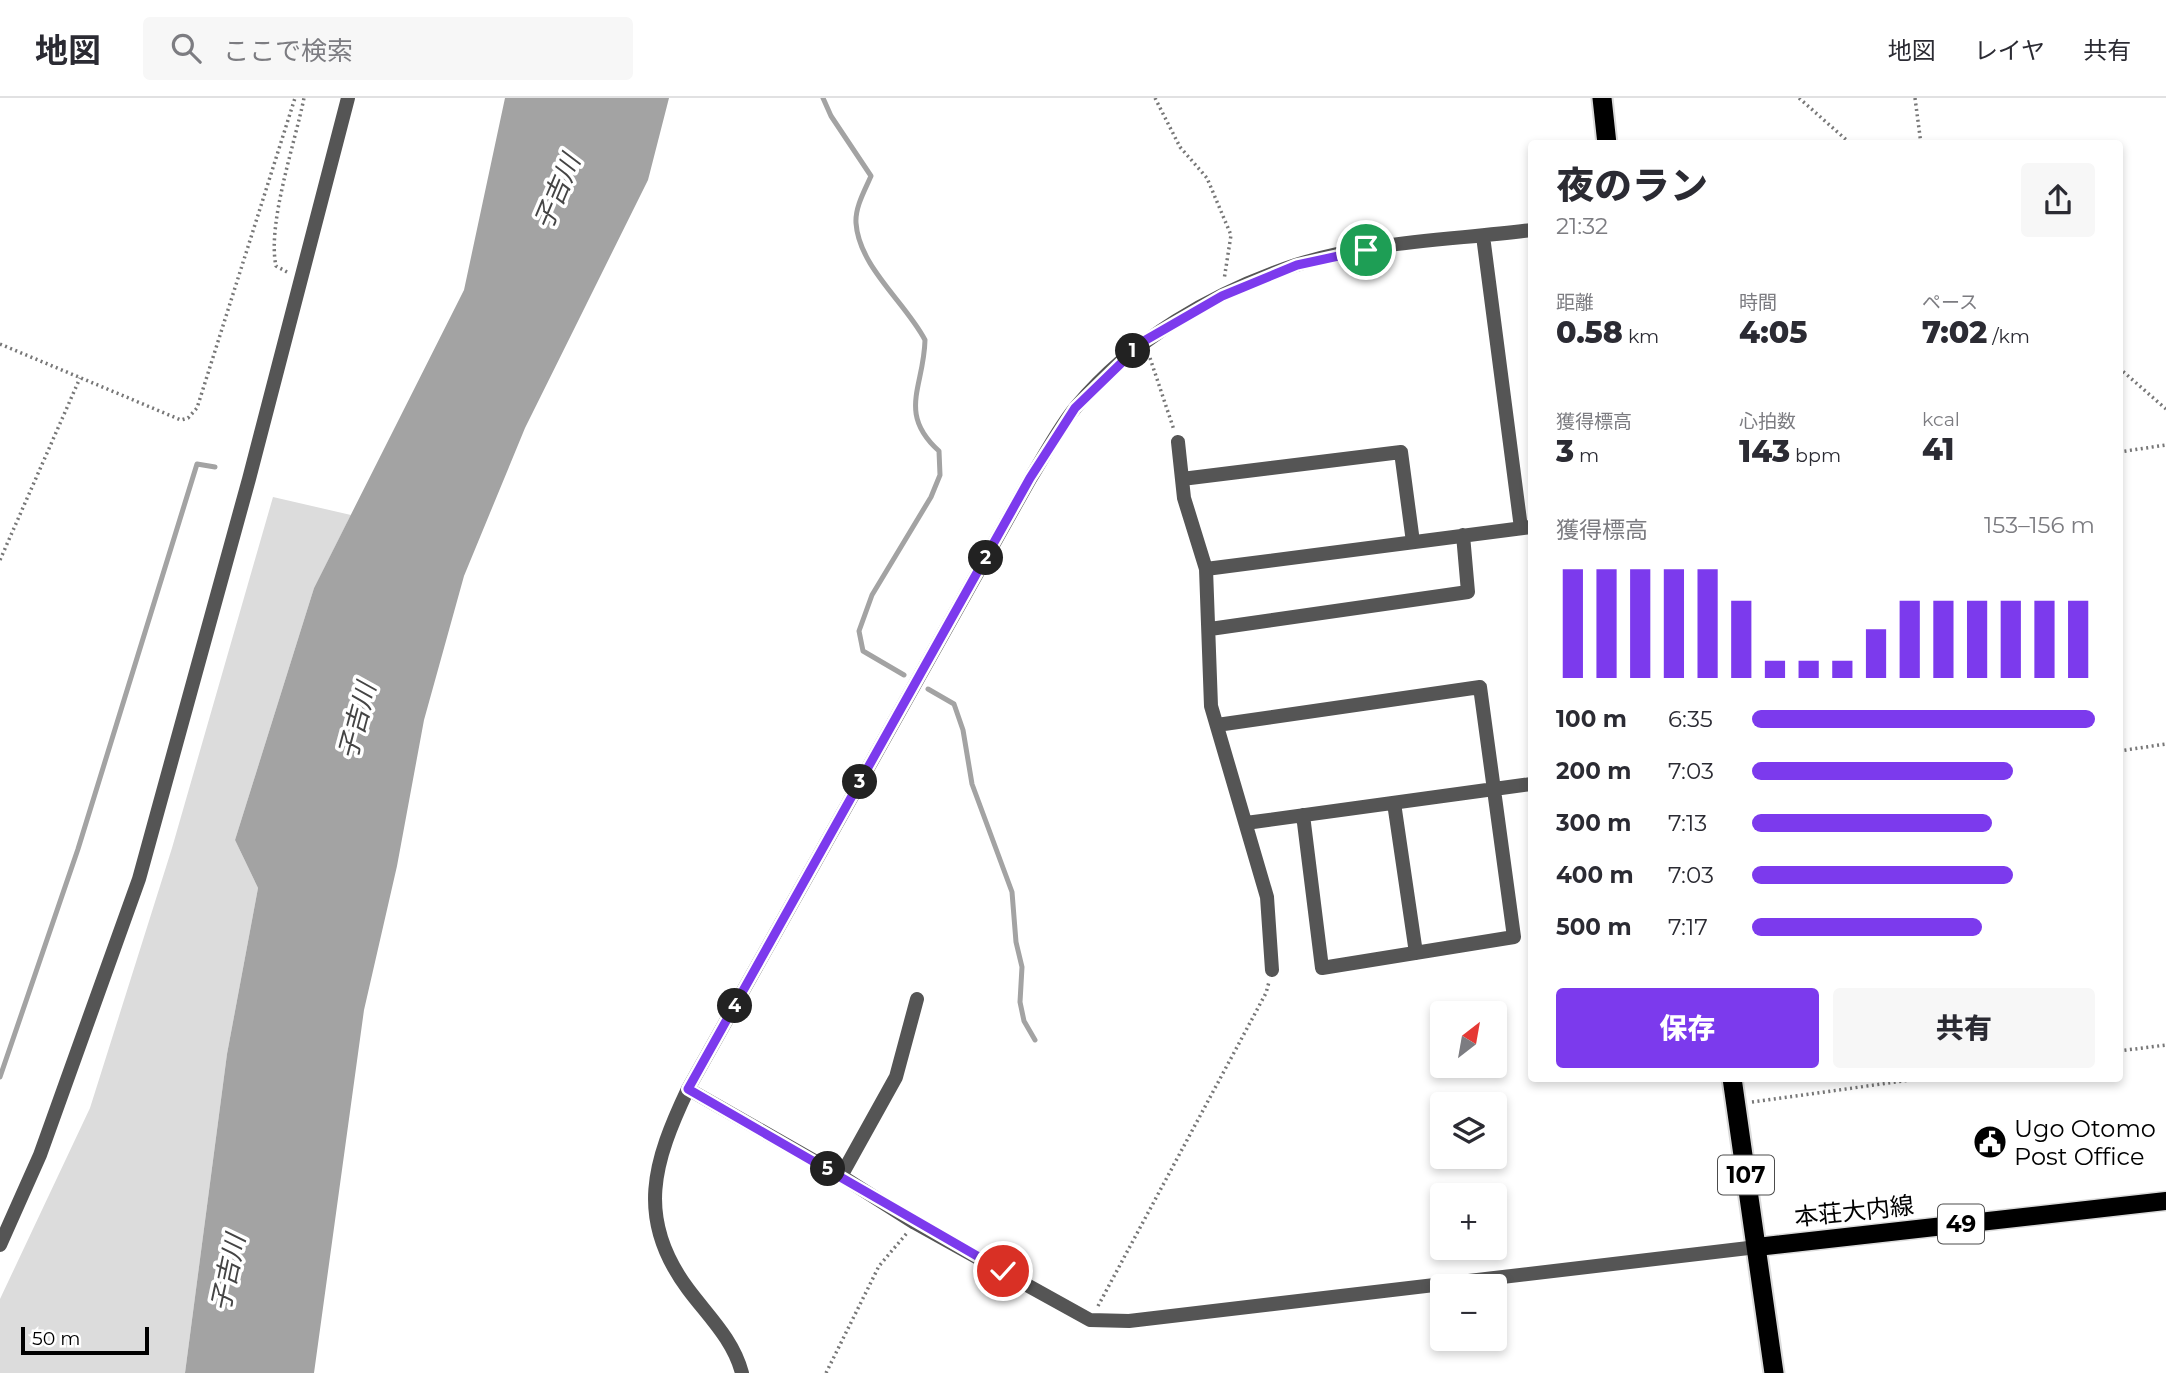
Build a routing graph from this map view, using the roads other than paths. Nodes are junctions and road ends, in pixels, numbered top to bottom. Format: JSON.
{"nodes":[{"id":1,"x":348,"y":98,"type":"edge"},
{"id":2,"x":1602,"y":98,"type":"edge"},
{"id":3,"x":1607,"y":140,"type":"edge"},
{"id":4,"x":1528,"y":230,"type":"edge"},
{"id":5,"x":1483,"y":236,"type":"junction"},
{"id":6,"x":1178,"y":442,"type":"road end"},
{"id":7,"x":1182,"y":479,"type":"junction"},
{"id":8,"x":1526,"y":528,"type":"edge"},
{"id":9,"x":1463,"y":535,"type":"junction"},
{"id":10,"x":1413,"y":542,"type":"junction"},
{"id":11,"x":1206,"y":569,"type":"junction"},
{"id":12,"x":1210,"y":629,"type":"junction"},
{"id":13,"x":1217,"y":725,"type":"junction"},
{"id":14,"x":1528,"y":784,"type":"edge"},
{"id":15,"x":1493,"y":789,"type":"junction"},
{"id":16,"x":1394,"y":803,"type":"junction"},
{"id":17,"x":1303,"y":815,"type":"junction"},
{"id":18,"x":1246,"y":822,"type":"junction"},
{"id":19,"x":1416,"y":953,"type":"junction"},
{"id":20,"x":1272,"y":970,"type":"road end"},
{"id":21,"x":917,"y":999,"type":"dead end"},
{"id":22,"x":1733,"y":1082,"type":"edge"},
{"id":23,"x":688,"y":1089,"type":"junction"},
{"id":24,"x":841,"y":1176,"type":"junction"},
{"id":25,"x":2166,"y":1201,"type":"edge"},
{"id":26,"x":0,"y":1245,"type":"edge"},
{"id":27,"x":1757,"y":1247,"type":"junction"},
{"id":28,"x":742,"y":1373,"type":"edge"},
{"id":29,"x":1774,"y":1373,"type":"edge"}],
"edges":[{"from":1,"to":26,"type":"street"},
{"from":2,"to":3,"type":"highway"},
{"from":4,"to":5,"type":"street"},
{"from":5,"to":8,"type":"street"},
{"from":5,"to":23,"type":"street"},
{"from":6,"to":7,"type":"street"},
{"from":7,"to":10,"type":"street"},
{"from":7,"to":11,"type":"street"},
{"from":8,"to":9,"type":"street"},
{"from":9,"to":10,"type":"street"},
{"from":9,"to":12,"type":"street"},
{"from":10,"to":11,"type":"street"},
{"from":11,"to":12,"type":"street"},
{"from":12,"to":13,"type":"street"},
{"from":13,"to":15,"type":"street"},
{"from":13,"to":18,"type":"street"},
{"from":14,"to":15,"type":"street"},
{"from":15,"to":16,"type":"street"},
{"from":15,"to":19,"type":"street"},
{"from":16,"to":17,"type":"street"},
{"from":16,"to":19,"type":"street"},
{"from":17,"to":18,"type":"street"},
{"from":17,"to":19,"type":"street"},
{"from":18,"to":20,"type":"street"},
{"from":21,"to":24,"type":"street"},
{"from":22,"to":27,"type":"highway","number":"107"},
{"from":23,"to":24,"type":"street"},
{"from":23,"to":28,"type":"street"},
{"from":24,"to":27,"type":"street"},
{"from":25,"to":27,"type":"main road","name":"本荘大内線","number":"49"},
{"from":27,"to":29,"type":"highway","number":"107"}]}
